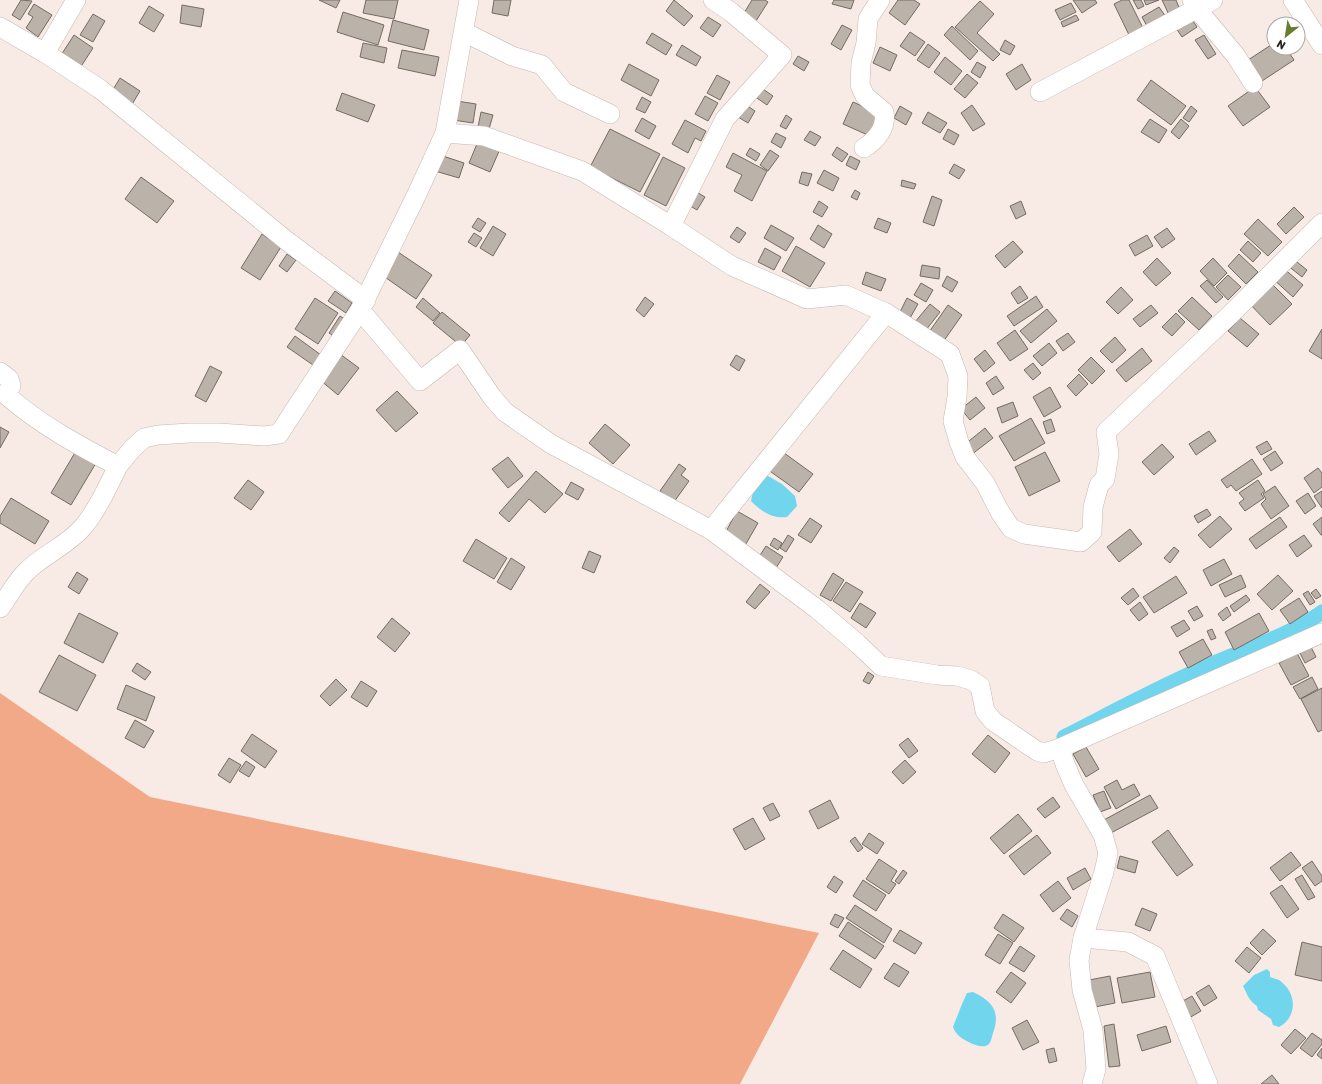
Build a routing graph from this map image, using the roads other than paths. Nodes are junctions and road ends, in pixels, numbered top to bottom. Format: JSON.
{"nodes":[{"id":1,"x":76,"y":0,"type":"edge"},
{"id":2,"x":469,"y":0,"type":"edge"},
{"id":3,"x":713,"y":0,"type":"edge"},
{"id":4,"x":880,"y":0,"type":"edge"},
{"id":5,"x":1214,"y":0,"type":"edge"},
{"id":6,"x":1293,"y":0,"type":"edge"},
{"id":7,"x":1194,"y":5,"type":"edge"},
{"id":8,"x":0,"y":27,"type":"edge"},
{"id":9,"x":464,"y":32,"type":"junction"},
{"id":10,"x":1322,"y":45,"type":"edge"},
{"id":11,"x":45,"y":53,"type":"junction"},
{"id":12,"x":1253,"y":82,"type":"dead end"},
{"id":13,"x":1040,"y":92,"type":"dead end"},
{"id":14,"x":610,"y":114,"type":"dead end"},
{"id":15,"x":445,"y":133,"type":"junction"},
{"id":16,"x":864,"y":148,"type":"dead end"},
{"id":17,"x":1322,"y":223,"type":"edge"},
{"id":18,"x":671,"y":226,"type":"junction"},
{"id":19,"x":363,"y":305,"type":"junction"},
{"id":20,"x":886,"y":313,"type":"junction"},
{"id":21,"x":0,"y":372,"type":"edge"},
{"id":22,"x":118,"y":466,"type":"junction"},
{"id":23,"x":711,"y":530,"type":"junction"},
{"id":24,"x":0,"y":608,"type":"edge"},
{"id":25,"x":1322,"y":633,"type":"edge"},
{"id":26,"x":1060,"y":748,"type":"junction"},
{"id":27,"x":1083,"y":938,"type":"junction"},
{"id":28,"x":1092,"y":1084,"type":"edge"},
{"id":29,"x":1208,"y":1084,"type":"edge"}],
"edges":[{"from":1,"to":11,"type":"street"},
{"from":2,"to":9,"type":"street"},
{"from":3,"to":18,"type":"street"},
{"from":4,"to":16,"type":"street"},
{"from":5,"to":7,"type":"street"},
{"from":6,"to":10,"type":"street"},
{"from":7,"to":12,"type":"street"},
{"from":7,"to":13,"type":"street"},
{"from":8,"to":11,"type":"street"},
{"from":9,"to":14,"type":"street"},
{"from":9,"to":15,"type":"street"},
{"from":11,"to":19,"type":"street"},
{"from":15,"to":18,"type":"street"},
{"from":15,"to":19,"type":"street"},
{"from":17,"to":20,"type":"street"},
{"from":18,"to":20,"type":"street"},
{"from":19,"to":22,"type":"street"},
{"from":19,"to":23,"type":"street"},
{"from":20,"to":23,"type":"street"},
{"from":21,"to":22,"type":"street"},
{"from":22,"to":24,"type":"street"},
{"from":23,"to":26,"type":"street"},
{"from":25,"to":26,"type":"street"},
{"from":26,"to":27,"type":"street"},
{"from":27,"to":28,"type":"street"},
{"from":27,"to":29,"type":"street"}]}
